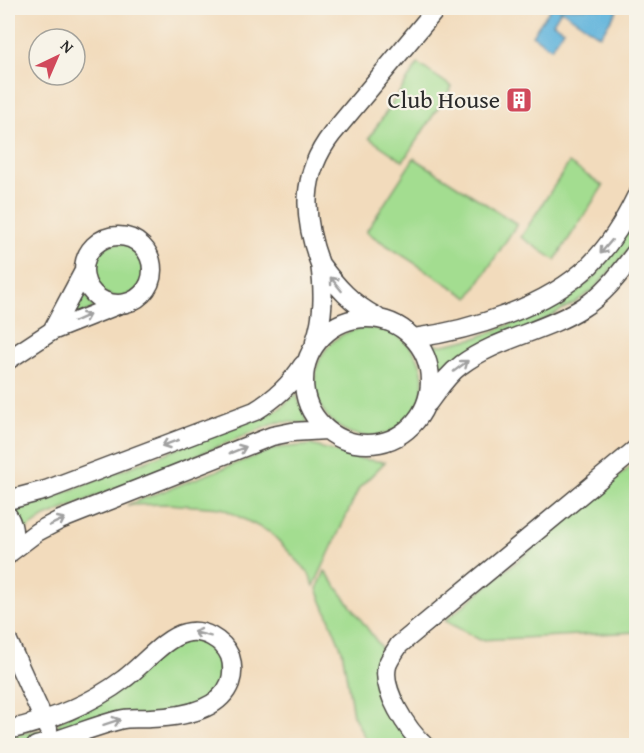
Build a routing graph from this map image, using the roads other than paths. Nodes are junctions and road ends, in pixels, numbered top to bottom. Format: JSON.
{"nodes":[{"id":1,"x":437,"y":8,"type":"edge"},
{"id":2,"x":636,"y":197,"type":"edge"},
{"id":3,"x":636,"y":252,"type":"edge"},
{"id":4,"x":320,"y":264,"type":"junction"},
{"id":5,"x":84,"y":272,"type":"junction"},
{"id":6,"x":120,"y":304,"type":"junction"},
{"id":7,"x":382,"y":319,"type":"junction"},
{"id":8,"x":52,"y":331,"type":"junction"},
{"id":9,"x":414,"y":338,"type":"junction"},
{"id":10,"x":314,"y":344,"type":"junction"},
{"id":11,"x":8,"y":360,"type":"edge"},
{"id":12,"x":306,"y":361,"type":"junction"},
{"id":13,"x":424,"y":410,"type":"junction"},
{"id":14,"x":326,"y":430,"type":"junction"},
{"id":15,"x":636,"y":449,"type":"edge"},
{"id":16,"x":8,"y":500,"type":"edge"},
{"id":17,"x":8,"y":516,"type":"edge"},
{"id":18,"x":8,"y":554,"type":"edge"},
{"id":19,"x":8,"y":641,"type":"edge"},
{"id":20,"x":44,"y":719,"type":"junction"},
{"id":21,"x":8,"y":730,"type":"edge"},
{"id":22,"x":45,"y":743,"type":"edge"},
{"id":23,"x":426,"y":746,"type":"edge"}],
"edges":[{"from":1,"to":4,"type":"street"},
{"from":2,"to":9,"type":"street","one_way":true},
{"from":13,"to":3,"type":"street","one_way":true},
{"from":7,"to":4,"type":"street","one_way":true},
{"from":4,"to":10,"type":"street"},
{"from":5,"to":6,"type":"street"},
{"from":5,"to":6,"type":"street"},
{"from":5,"to":8,"type":"street"},
{"from":8,"to":6,"type":"street","one_way":true},
{"from":7,"to":9,"type":"street"},
{"from":7,"to":10,"type":"street"},
{"from":8,"to":11,"type":"street"},
{"from":9,"to":13,"type":"street"},
{"from":10,"to":12,"type":"street"},
{"from":12,"to":14,"type":"street"},
{"from":12,"to":16,"type":"street","one_way":true},
{"from":13,"to":14,"type":"street"},
{"from":18,"to":14,"type":"street","one_way":true},
{"from":15,"to":23,"type":"street"},
{"from":17,"to":18,"type":"street"},
{"from":19,"to":20,"type":"street"},
{"from":20,"to":21,"type":"street"},
{"from":20,"to":22,"type":"street"},
{"from":22,"to":20,"type":"street","one_way":true}]}
